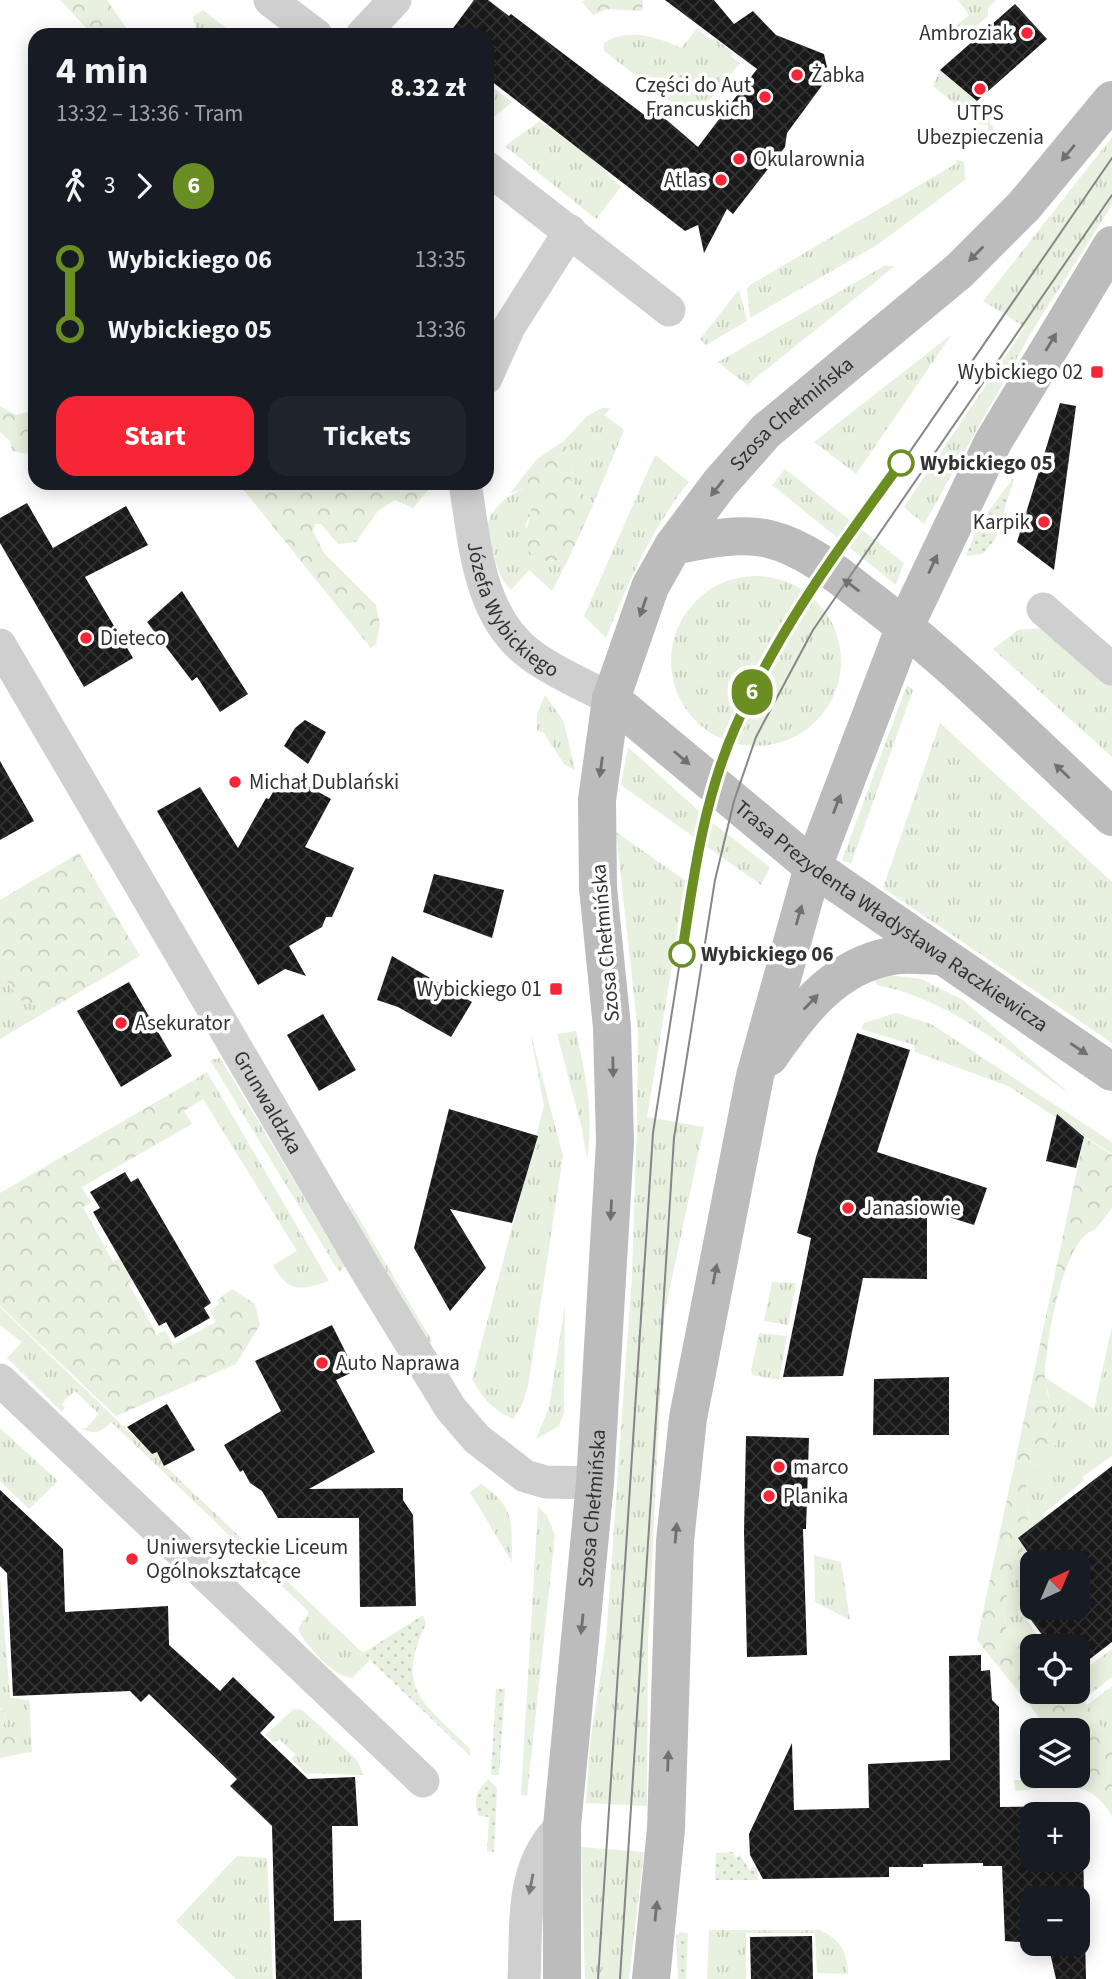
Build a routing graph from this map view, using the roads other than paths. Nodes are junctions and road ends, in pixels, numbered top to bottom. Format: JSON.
{"nodes":[{"id":1,"x":270,"y":0,"type":"edge"},
{"id":2,"x":395,"y":0,"type":"edge"},
{"id":3,"x":307,"y":28,"type":"edge"},
{"id":4,"x":369,"y":28,"type":"edge"},
{"id":5,"x":1112,"y":100,"type":"edge"},
{"id":6,"x":494,"y":173,"type":"edge"},
{"id":7,"x":569,"y":231,"type":"junction"},
{"id":8,"x":1112,"y":245,"type":"edge"},
{"id":9,"x":669,"y":310,"type":"dead end"},
{"id":10,"x":494,"y":360,"type":"edge"},
{"id":11,"x":466,"y":490,"type":"edge"},
{"id":12,"x":673,"y":546,"type":"junction"},
{"id":13,"x":1043,"y":609,"type":"dead end"},
{"id":14,"x":905,"y":626,"type":"junction"},
{"id":15,"x":0,"y":645,"type":"edge"},
{"id":16,"x":1112,"y":669,"type":"edge"},
{"id":17,"x":611,"y":699,"type":"junction"},
{"id":18,"x":1112,"y":817,"type":"edge"},
{"id":19,"x":813,"y":867,"type":"junction"},
{"id":20,"x":941,"y":956,"type":"junction"},
{"id":21,"x":1112,"y":1072,"type":"edge"},
{"id":22,"x":755,"y":1076,"type":"junction"},
{"id":23,"x":0,"y":1380,"type":"edge"},
{"id":24,"x":595,"y":1483,"type":"junction"},
{"id":25,"x":422,"y":1781,"type":"dead end"},
{"id":26,"x":562,"y":1826,"type":"junction"},
{"id":27,"x":524,"y":1979,"type":"edge"},
{"id":28,"x":562,"y":1979,"type":"edge"},
{"id":29,"x":651,"y":1979,"type":"edge"}],
"edges":[{"from":1,"to":3,"type":"street"},
{"from":2,"to":4,"type":"street"},
{"from":5,"to":12,"type":"main road","name":"Szosa Chełmińska","one_way":true},
{"from":6,"to":7,"type":"street"},
{"from":7,"to":9,"type":"street"},
{"from":7,"to":10,"type":"street"},
{"from":14,"to":8,"type":"main road","one_way":true},
{"from":11,"to":17,"type":"street","name":"Józefa Wybickiego"},
{"from":14,"to":12,"type":"main road","one_way":true},
{"from":12,"to":17,"type":"main road","name":"Szosa Chełmińska","one_way":true},
{"from":13,"to":16,"type":"street"},
{"from":18,"to":14,"type":"main road","one_way":true},
{"from":19,"to":14,"type":"main road","one_way":true},
{"from":15,"to":24,"type":"street","name":"Grunwaldzka"},
{"from":17,"to":19,"type":"main road","name":"Trasa Prezydenta Władysława Raczkiewicza","one_way":true},
{"from":17,"to":24,"type":"main road","name":"Szosa Chełmińska","one_way":true},
{"from":19,"to":20,"type":"main road","name":"Trasa Prezydenta Władysława Raczkiewicza"},
{"from":22,"to":19,"type":"main road","one_way":true},
{"from":20,"to":21,"type":"main road","name":"Trasa Prezydenta Władysława Raczkiewicza","one_way":true},
{"from":22,"to":20,"type":"main road","one_way":true},
{"from":29,"to":22,"type":"main road","one_way":true},
{"from":23,"to":25,"type":"street"},
{"from":24,"to":26,"type":"main road","name":"Szosa Chełmińska","one_way":true},
{"from":26,"to":27,"type":"street","one_way":true},
{"from":26,"to":28,"type":"main road","name":"Szosa Chełmińska"}]}
